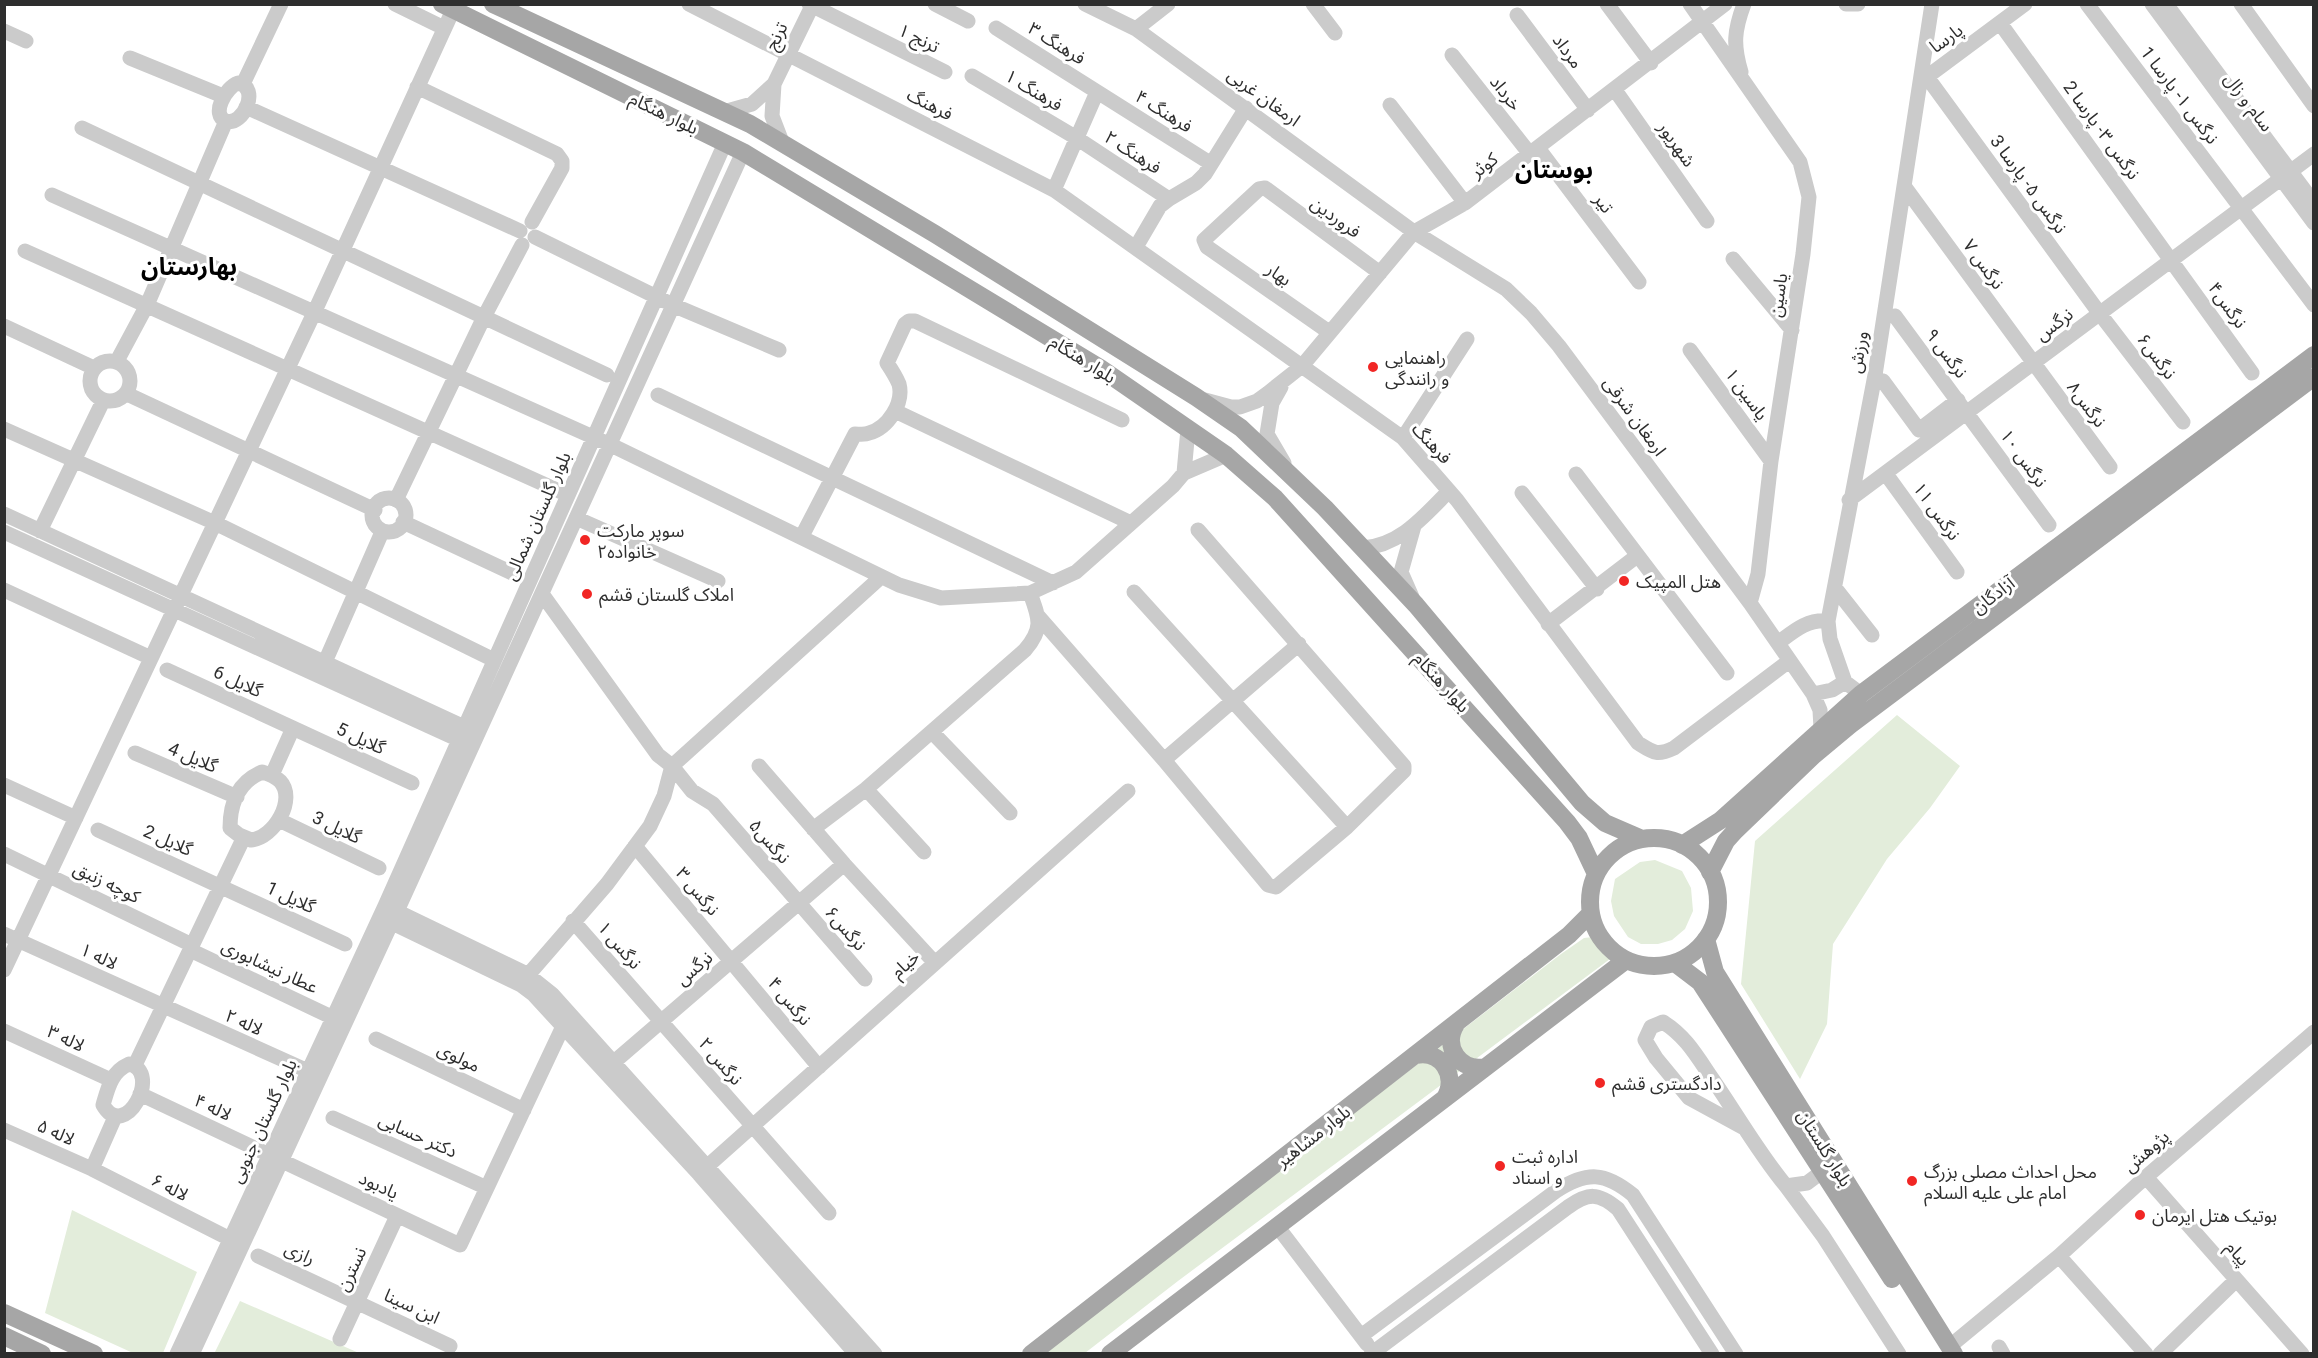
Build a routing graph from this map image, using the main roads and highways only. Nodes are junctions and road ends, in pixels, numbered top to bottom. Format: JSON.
{"nodes":[{"id":1,"x":493,"y":4,"type":"edge"},
{"id":2,"x":447,"y":7,"type":"edge"},
{"id":3,"x":1002,"y":276,"type":"junction"},
{"id":4,"x":988,"y":300,"type":"junction"},
{"id":5,"x":2313,"y":355,"type":"edge"},
{"id":6,"x":2313,"y":377,"type":"edge"},
{"id":7,"x":2246,"y":417,"type":"junction"},
{"id":8,"x":1506,"y":712,"type":"junction"},
{"id":9,"x":1485,"y":730,"type":"junction"},
{"id":10,"x":1642,"y":839,"type":"junction"},
{"id":11,"x":1682,"y":845,"type":"junction"},
{"id":12,"x":1710,"y":872,"type":"junction"},
{"id":13,"x":1596,"y":874,"type":"junction"},
{"id":14,"x":1591,"y":913,"type":"junction"},
{"id":15,"x":1706,"y":939,"type":"junction"},
{"id":16,"x":1626,"y":960,"type":"junction"},
{"id":17,"x":1675,"y":963,"type":"junction"},
{"id":18,"x":1456,"y":1023,"type":"junction"},
{"id":19,"x":1416,"y":1055,"type":"junction"},
{"id":20,"x":1486,"y":1067,"type":"junction"},
{"id":21,"x":1445,"y":1098,"type":"junction"},
{"id":22,"x":4,"y":1313,"type":"edge"},
{"id":23,"x":4,"y":1336,"type":"edge"},
{"id":24,"x":1948,"y":1351,"type":"edge"},
{"id":25,"x":42,"y":1353,"type":"edge"},
{"id":26,"x":94,"y":1353,"type":"edge"},
{"id":27,"x":1031,"y":1353,"type":"edge"},
{"id":28,"x":1110,"y":1353,"type":"edge"}],
"edges":[{"from":1,"to":3,"type":"main road","name":"بلوار هنگام"},
{"from":2,"to":4,"type":"main road","name":"بلوار هنگام"},
{"from":3,"to":4,"type":"main road"},
{"from":3,"to":8,"type":"main road","name":"بلوار هنگام"},
{"from":4,"to":9,"type":"main road","name":"بلوار هنگام"},
{"from":5,"to":7,"type":"main road","name":"آزادگان"},
{"from":6,"to":7,"type":"main road","name":"آزادگان"},
{"from":7,"to":11,"type":"main road","name":"آزادگان"},
{"from":7,"to":12,"type":"main road","name":"آزادگان"},
{"from":8,"to":9,"type":"main road"},
{"from":8,"to":10,"type":"main road","name":"بلوار هنگام"},
{"from":9,"to":13,"type":"main road","name":"بلوار هنگام"},
{"from":10,"to":11,"type":"main road"},
{"from":10,"to":13,"type":"main road"},
{"from":11,"to":12,"type":"main road"},
{"from":12,"to":15,"type":"main road"},
{"from":13,"to":14,"type":"main road"},
{"from":14,"to":16,"type":"main road"},
{"from":14,"to":18,"type":"main road","name":"بلوار مشاهیر"},
{"from":15,"to":17,"type":"main road"},
{"from":15,"to":24,"type":"main road","name":"بلوار گلستان"},
{"from":16,"to":17,"type":"main road"},
{"from":16,"to":20,"type":"main road"},
{"from":17,"to":24,"type":"main road","name":"بلوار گلستان"},
{"from":18,"to":19,"type":"main road","name":"بلوار مشاهیر"},
{"from":18,"to":20,"type":"main road"},
{"from":19,"to":21,"type":"main road"},
{"from":19,"to":27,"type":"main road","name":"بلوار مشاهیر"},
{"from":20,"to":21,"type":"main road"},
{"from":21,"to":28,"type":"main road"},
{"from":22,"to":26,"type":"main road"},
{"from":23,"to":25,"type":"main road"}]}
